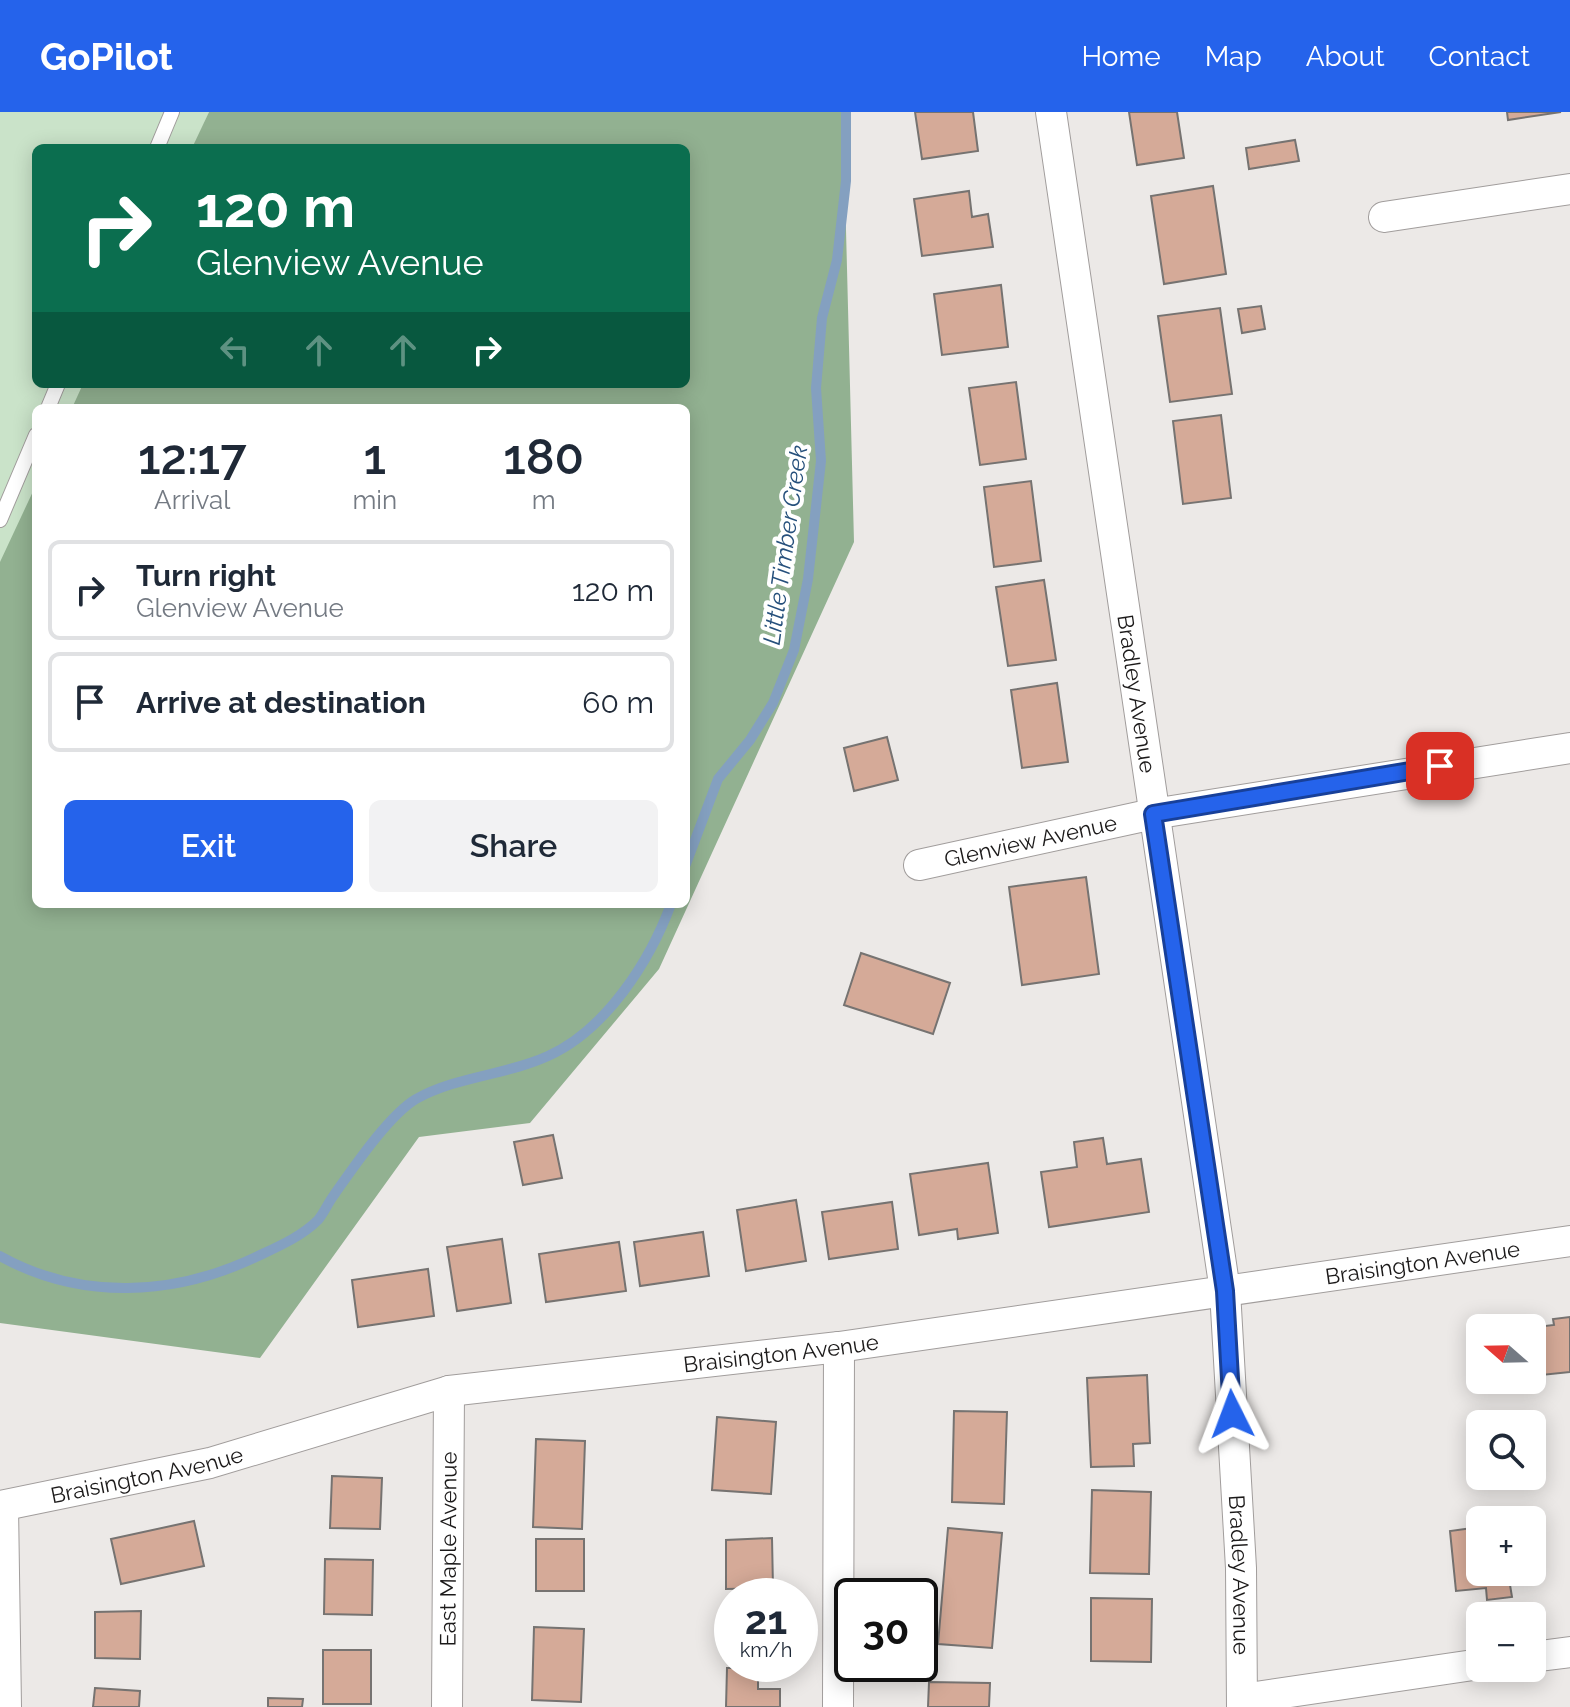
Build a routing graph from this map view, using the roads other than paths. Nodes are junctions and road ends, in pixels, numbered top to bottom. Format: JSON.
{"nodes":[{"id":1,"x":172,"y":112,"type":"edge"},
{"id":2,"x":1051,"y":112,"type":"edge"},
{"id":3,"x":159,"y":144,"type":"edge"},
{"id":4,"x":1570,"y":189,"type":"edge"},
{"id":5,"x":1384,"y":217,"type":"dead end"},
{"id":6,"x":32,"y":444,"type":"edge"},
{"id":7,"x":0,"y":520,"type":"edge"},
{"id":8,"x":1570,"y":748,"type":"edge"},
{"id":9,"x":1153,"y":814,"type":"junction"},
{"id":10,"x":919,"y":865,"type":"dead end"},
{"id":11,"x":1570,"y":1241,"type":"edge"},
{"id":12,"x":1225,"y":1291,"type":"junction"},
{"id":13,"x":839,"y":1347,"type":"junction"},
{"id":14,"x":449,"y":1391,"type":"junction"},
{"id":15,"x":2,"y":1506,"type":"edge"},
{"id":16,"x":1570,"y":1652,"type":"edge"},
{"id":17,"x":1546,"y":1655,"type":"edge"},
{"id":18,"x":1466,"y":1666,"type":"edge"},
{"id":19,"x":1242,"y":1703,"type":"edge"},
{"id":20,"x":6,"y":1707,"type":"edge"},
{"id":21,"x":447,"y":1707,"type":"edge"},
{"id":22,"x":838,"y":1707,"type":"edge"}],
"edges":[{"from":1,"to":3,"type":"lane"},
{"from":2,"to":9,"type":"street","name":"Bradley Avenue"},
{"from":4,"to":5,"type":"street"},
{"from":6,"to":7,"type":"lane"},
{"from":8,"to":9,"type":"street","name":"Glenview Avenue"},
{"from":9,"to":10,"type":"street","name":"Glenview Avenue"},
{"from":9,"to":12,"type":"street","name":"Bradley Avenue"},
{"from":11,"to":12,"type":"street","name":"Braisington Avenue"},
{"from":12,"to":13,"type":"street","name":"Braisington Avenue"},
{"from":12,"to":19,"type":"street","name":"Bradley Avenue"},
{"from":13,"to":14,"type":"street","name":"Braisington Avenue"},
{"from":13,"to":22,"type":"street"},
{"from":14,"to":15,"type":"street","name":"Braisington Avenue"},
{"from":14,"to":21,"type":"street","name":"East Maple Avenue"},
{"from":15,"to":20,"type":"street"},
{"from":16,"to":17,"type":"street"},
{"from":18,"to":19,"type":"street"}]}
